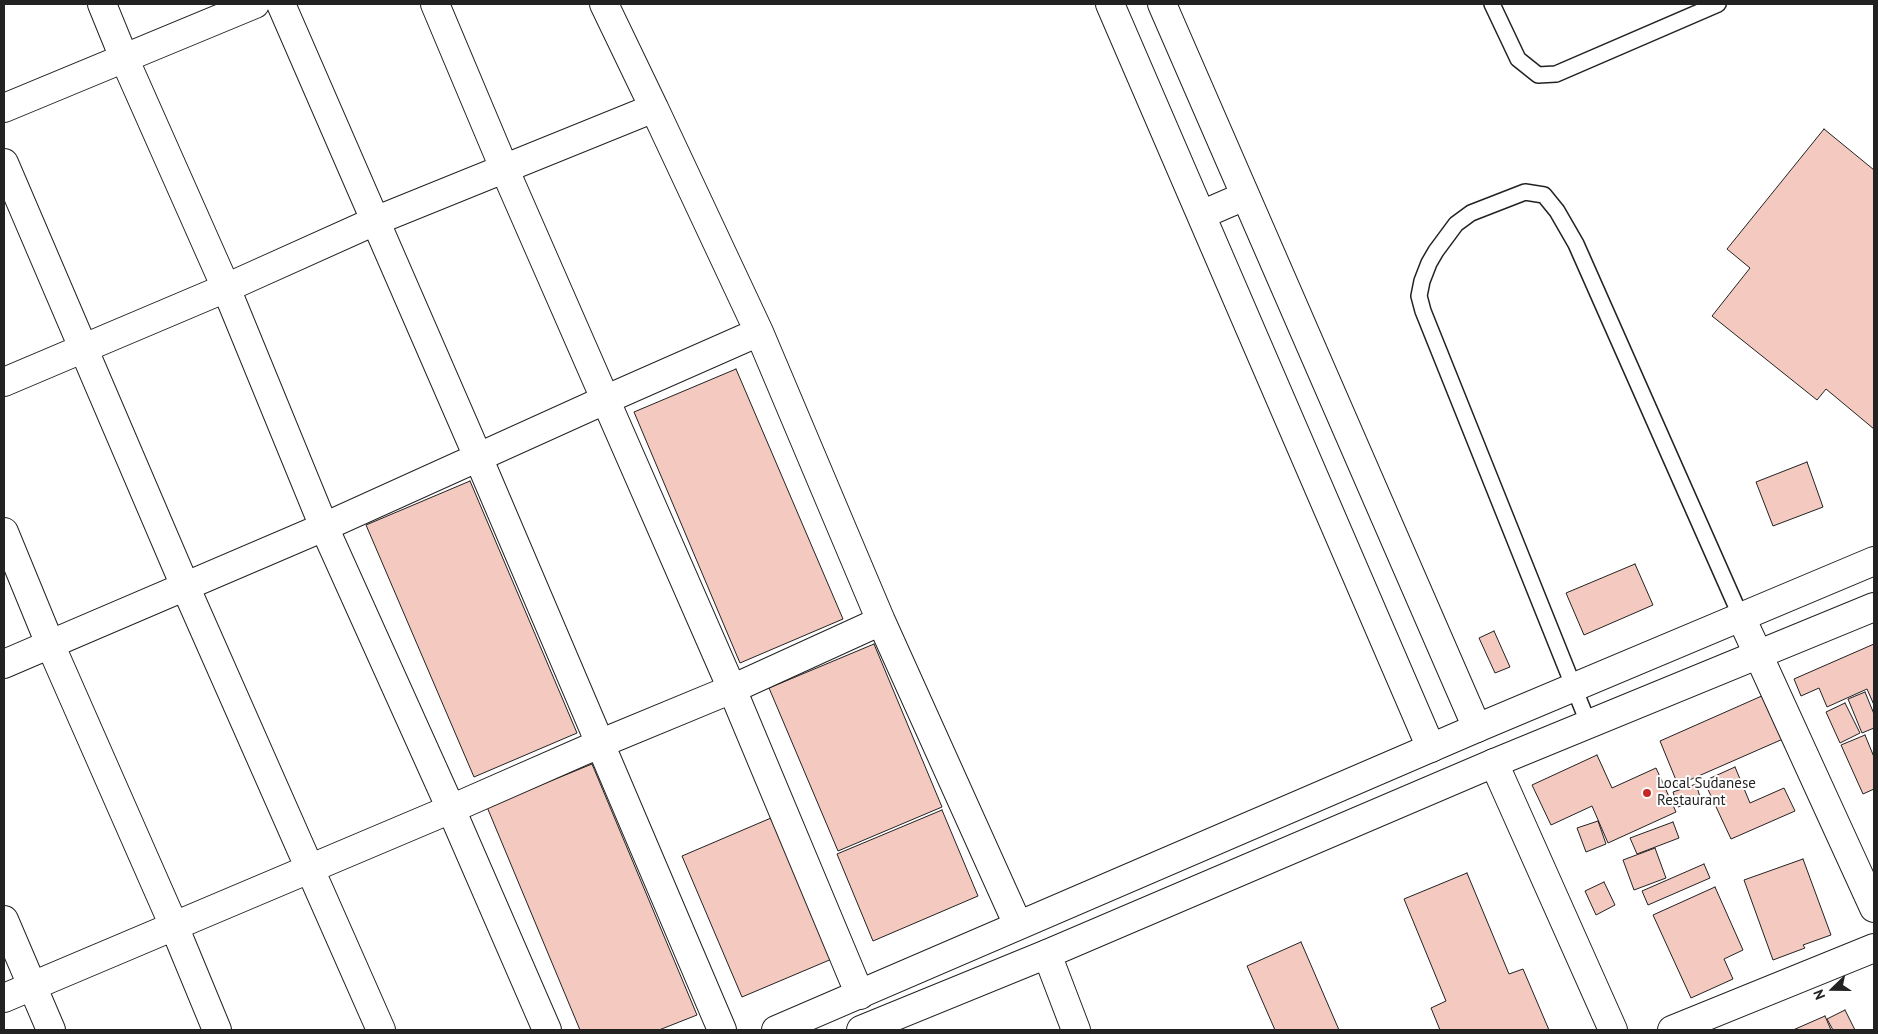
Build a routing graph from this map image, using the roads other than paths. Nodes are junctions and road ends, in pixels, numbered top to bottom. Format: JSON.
{"nodes":[{"id":1,"x":102,"y":4,"type":"edge"},
{"id":2,"x":255,"y":4,"type":"edge"},
{"id":3,"x":282,"y":4,"type":"edge"},
{"id":4,"x":435,"y":4,"type":"edge"},
{"id":5,"x":604,"y":4,"type":"edge"},
{"id":6,"x":1110,"y":4,"type":"edge"},
{"id":7,"x":1162,"y":4,"type":"edge"},
{"id":8,"x":1492,"y":4,"type":"edge"},
{"id":9,"x":1718,"y":4,"type":"edge"},
{"id":10,"x":124,"y":58,"type":"junction"},
{"id":11,"x":4,"y":108,"type":"edge"},
{"id":12,"x":654,"y":108,"type":"junction"},
{"id":13,"x":4,"y":163,"type":"edge"},
{"id":14,"x":504,"y":168,"type":"junction"},
{"id":15,"x":1245,"y":196,"type":"junction"},
{"id":16,"x":1201,"y":215,"type":"junction"},
{"id":17,"x":375,"y":221,"type":"junction"},
{"id":18,"x":226,"y":288,"type":"junction"},
{"id":19,"x":759,"y":332,"type":"junction"},
{"id":20,"x":83,"y":348,"type":"junction"},
{"id":21,"x":4,"y":382,"type":"edge"},
{"id":22,"x":607,"y":399,"type":"junction"},
{"id":23,"x":478,"y":457,"type":"junction"},
{"id":24,"x":324,"y":527,"type":"junction"},
{"id":25,"x":4,"y":532,"type":"edge"},
{"id":26,"x":1874,"y":560,"type":"edge"},
{"id":27,"x":185,"y":586,"type":"junction"},
{"id":28,"x":1874,"y":607,"type":"edge"},
{"id":29,"x":1741,"y":618,"type":"junction"},
{"id":30,"x":881,"y":621,"type":"junction"},
{"id":31,"x":50,"y":644,"type":"junction"},
{"id":32,"x":1758,"y":654,"type":"junction"},
{"id":33,"x":4,"y":664,"type":"edge"},
{"id":34,"x":1574,"y":688,"type":"junction"},
{"id":35,"x":732,"y":689,"type":"junction"},
{"id":36,"x":1589,"y":725,"type":"junction"},
{"id":37,"x":1477,"y":728,"type":"junction"},
{"id":38,"x":599,"y":744,"type":"junction"},
{"id":39,"x":1431,"y":748,"type":"junction"},
{"id":40,"x":1494,"y":763,"type":"junction"},
{"id":41,"x":451,"y":809,"type":"junction"},
{"id":42,"x":310,"y":870,"type":"junction"},
{"id":43,"x":1874,"y":908,"type":"edge"},
{"id":44,"x":4,"y":920,"type":"edge"},
{"id":45,"x":1018,"y":925,"type":"junction"},
{"id":46,"x":174,"y":926,"type":"junction"},
{"id":47,"x":1874,"y":948,"type":"edge"},
{"id":48,"x":1046,"y":954,"type":"junction"},
{"id":49,"x":32,"y":986,"type":"junction"},
{"id":50,"x":860,"y":995,"type":"junction"},
{"id":51,"x":4,"y":998,"type":"edge"},
{"id":52,"x":51,"y":1030,"type":"edge"},
{"id":53,"x":217,"y":1030,"type":"edge"},
{"id":54,"x":380,"y":1030,"type":"edge"},
{"id":55,"x":547,"y":1030,"type":"edge"},
{"id":56,"x":722,"y":1030,"type":"edge"},
{"id":57,"x":776,"y":1030,"type":"edge"},
{"id":58,"x":862,"y":1030,"type":"edge"},
{"id":59,"x":1076,"y":1030,"type":"edge"},
{"id":60,"x":1613,"y":1030,"type":"edge"},
{"id":61,"x":1672,"y":1030,"type":"edge"}],
"edges":[{"from":1,"to":10,"type":"street"},
{"from":2,"to":10,"type":"street"},
{"from":3,"to":17,"type":"street"},
{"from":4,"to":14,"type":"street"},
{"from":5,"to":12,"type":"street"},
{"from":6,"to":16,"type":"street"},
{"from":7,"to":15,"type":"street"},
{"from":8,"to":9,"type":"lane"},
{"from":10,"to":11,"type":"street"},
{"from":10,"to":18,"type":"street"},
{"from":12,"to":14,"type":"street"},
{"from":12,"to":19,"type":"street"},
{"from":13,"to":20,"type":"street"},
{"from":14,"to":17,"type":"street"},
{"from":14,"to":22,"type":"street"},
{"from":15,"to":16,"type":"street"},
{"from":15,"to":37,"type":"street"},
{"from":16,"to":39,"type":"street"},
{"from":17,"to":18,"type":"street"},
{"from":17,"to":23,"type":"street"},
{"from":18,"to":20,"type":"street"},
{"from":18,"to":24,"type":"street"},
{"from":19,"to":22,"type":"street"},
{"from":19,"to":30,"type":"street"},
{"from":20,"to":21,"type":"street"},
{"from":20,"to":27,"type":"street"},
{"from":22,"to":23,"type":"street"},
{"from":22,"to":35,"type":"street"},
{"from":23,"to":24,"type":"street"},
{"from":23,"to":38,"type":"street"},
{"from":24,"to":27,"type":"street"},
{"from":24,"to":41,"type":"street"},
{"from":25,"to":31,"type":"street"},
{"from":26,"to":29,"type":"street"},
{"from":27,"to":31,"type":"street"},
{"from":27,"to":42,"type":"street"},
{"from":28,"to":32,"type":"street"},
{"from":29,"to":32,"type":"street"},
{"from":29,"to":34,"type":"street"},
{"from":29,"to":34,"type":"lane"},
{"from":30,"to":35,"type":"street"},
{"from":30,"to":45,"type":"street"},
{"from":31,"to":33,"type":"street"},
{"from":31,"to":46,"type":"street"},
{"from":32,"to":36,"type":"street"},
{"from":32,"to":43,"type":"street"},
{"from":34,"to":36,"type":"lane"},
{"from":34,"to":37,"type":"street"},
{"from":35,"to":38,"type":"street"},
{"from":35,"to":50,"type":"street"},
{"from":36,"to":40,"type":"street"},
{"from":37,"to":39,"type":"street"},
{"from":38,"to":41,"type":"street"},
{"from":38,"to":56,"type":"street"},
{"from":39,"to":45,"type":"street"},
{"from":40,"to":48,"type":"street"},
{"from":40,"to":60,"type":"street"},
{"from":41,"to":42,"type":"street"},
{"from":41,"to":55,"type":"street"},
{"from":42,"to":46,"type":"street"},
{"from":42,"to":54,"type":"street"},
{"from":44,"to":49,"type":"street"},
{"from":45,"to":50,"type":"street"},
{"from":46,"to":49,"type":"street"},
{"from":46,"to":53,"type":"street"},
{"from":47,"to":61,"type":"street"},
{"from":48,"to":58,"type":"street"},
{"from":48,"to":59,"type":"street"},
{"from":49,"to":51,"type":"street"},
{"from":49,"to":52,"type":"street"},
{"from":50,"to":57,"type":"street"}]}
